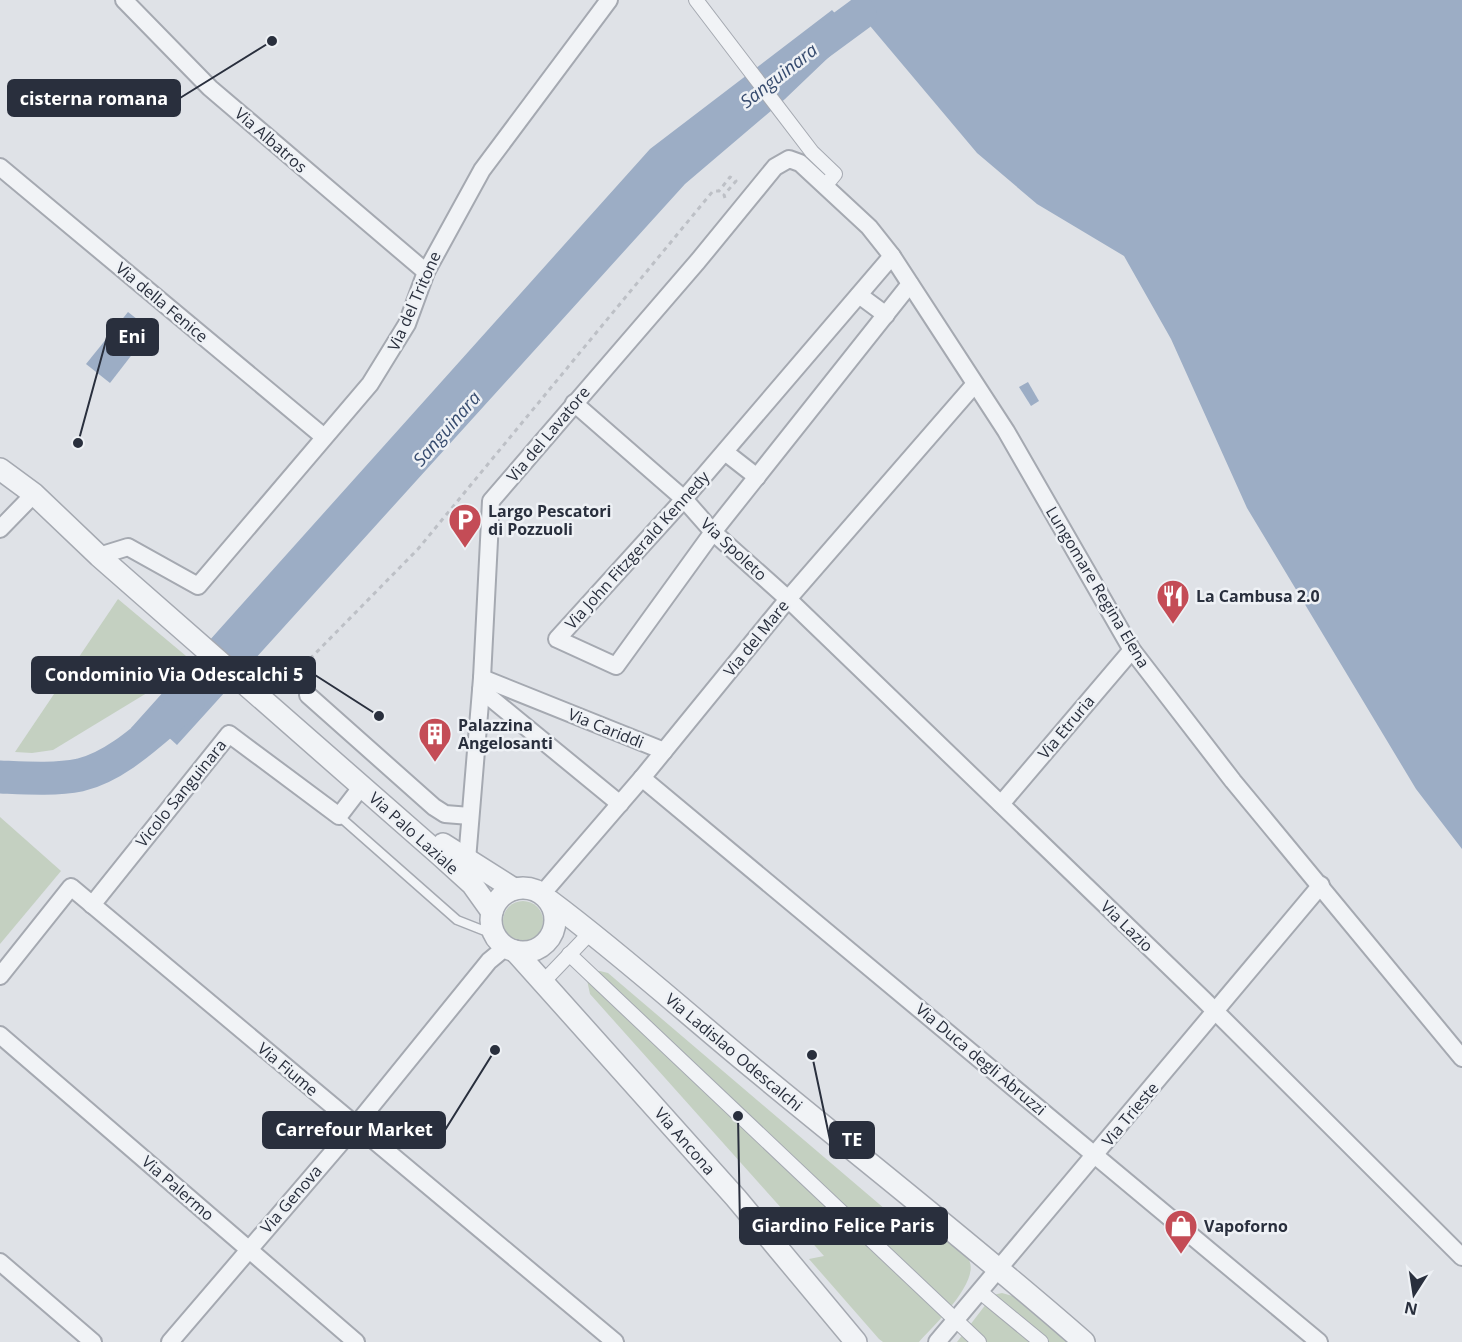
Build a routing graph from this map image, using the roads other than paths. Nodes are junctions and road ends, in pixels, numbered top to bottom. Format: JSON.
{"nodes":[{"id":1,"x":124,"y":0,"type":"edge"},
{"id":2,"x":609,"y":0,"type":"edge"},
{"id":3,"x":696,"y":0,"type":"edge"},
{"id":4,"x":0,"y":167,"type":"edge"},
{"id":5,"x":825,"y":186,"type":"junction"},
{"id":6,"x":892,"y":256,"type":"junction"},
{"id":7,"x":426,"y":272,"type":"junction"},
{"id":8,"x":910,"y":284,"type":"junction"},
{"id":9,"x":859,"y":295,"type":"junction"},
{"id":10,"x":886,"y":315,"type":"junction"},
{"id":11,"x":974,"y":385,"type":"junction"},
{"id":12,"x":574,"y":403,"type":"junction"},
{"id":13,"x":324,"y":437,"type":"junction"},
{"id":14,"x":725,"y":452,"type":"junction"},
{"id":15,"x":0,"y":469,"type":"edge"},
{"id":16,"x":756,"y":477,"type":"junction"},
{"id":17,"x":34,"y":494,"type":"junction"},
{"id":18,"x":684,"y":499,"type":"junction"},
{"id":19,"x":0,"y":529,"type":"edge"},
{"id":20,"x":713,"y":532,"type":"junction"},
{"id":21,"x":99,"y":556,"type":"junction"},
{"id":22,"x":788,"y":599,"type":"junction"},
{"id":23,"x":1132,"y":650,"type":"junction"},
{"id":24,"x":481,"y":684,"type":"junction"},
{"id":25,"x":308,"y":695,"type":"road end"},
{"id":26,"x":664,"y":751,"type":"junction"},
{"id":27,"x":642,"y":778,"type":"junction"},
{"id":28,"x":362,"y":786,"type":"junction"},
{"id":29,"x":620,"y":804,"type":"junction"},
{"id":30,"x":1001,"y":804,"type":"junction"},
{"id":31,"x":339,"y":816,"type":"junction"},
{"id":32,"x":470,"y":816,"type":"junction"},
{"id":33,"x":467,"y":860,"type":"junction"},
{"id":34,"x":1321,"y":885,"type":"junction"},
{"id":35,"x":514,"y":889,"type":"junction"},
{"id":36,"x":546,"y":898,"type":"junction"},
{"id":37,"x":92,"y":905,"type":"junction"},
{"id":38,"x":492,"y":912,"type":"junction"},
{"id":39,"x":591,"y":932,"type":"junction"},
{"id":40,"x":505,"y":944,"type":"junction"},
{"id":41,"x":569,"y":954,"type":"junction"},
{"id":42,"x":0,"y":976,"type":"edge"},
{"id":43,"x":544,"y":981,"type":"junction"},
{"id":44,"x":1216,"y":1012,"type":"junction"},
{"id":45,"x":0,"y":1035,"type":"edge"},
{"id":46,"x":1462,"y":1058,"type":"edge"},
{"id":47,"x":356,"y":1125,"type":"junction"},
{"id":48,"x":1096,"y":1155,"type":"junction"},
{"id":49,"x":248,"y":1248,"type":"junction"},
{"id":50,"x":1462,"y":1257,"type":"edge"},
{"id":51,"x":0,"y":1262,"type":"edge"},
{"id":52,"x":1000,"y":1268,"type":"junction"},
{"id":53,"x":984,"y":1295,"type":"dead end"},
{"id":54,"x":955,"y":1319,"type":"junction"},
{"id":55,"x":855,"y":1340,"type":"edge"},
{"id":56,"x":93,"y":1342,"type":"edge"},
{"id":57,"x":170,"y":1342,"type":"edge"},
{"id":58,"x":356,"y":1342,"type":"edge"},
{"id":59,"x":615,"y":1342,"type":"edge"},
{"id":60,"x":937,"y":1342,"type":"edge"},
{"id":61,"x":979,"y":1342,"type":"edge"},
{"id":62,"x":1041,"y":1342,"type":"edge"},
{"id":63,"x":1084,"y":1342,"type":"edge"},
{"id":64,"x":1318,"y":1342,"type":"edge"}],
"edges":[{"from":1,"to":7,"type":"street","name":"Via Albatros"},
{"from":2,"to":7,"type":"street","name":"Via del Tritone"},
{"from":3,"to":5,"type":"street"},
{"from":4,"to":13,"type":"street","name":"Via della Fenice"},
{"from":5,"to":6,"type":"street","name":"Lungomare Regina Elena"},
{"from":5,"to":12,"type":"street","name":"Via del Lavatore"},
{"from":6,"to":8,"type":"street","name":"Lungomare Regina Elena"},
{"from":6,"to":9,"type":"street","name":"Via John Fitzgerald Kennedy"},
{"from":7,"to":13,"type":"street","name":"Via del Tritone"},
{"from":8,"to":10,"type":"street","name":"Via John Fitzgerald Kennedy"},
{"from":8,"to":11,"type":"street","name":"Lungomare Regina Elena"},
{"from":9,"to":10,"type":"street"},
{"from":9,"to":14,"type":"street","name":"Via John Fitzgerald Kennedy"},
{"from":10,"to":16,"type":"street","name":"Via John Fitzgerald Kennedy"},
{"from":11,"to":22,"type":"street","name":"Via del Mare"},
{"from":11,"to":23,"type":"street","name":"Lungomare Regina Elena"},
{"from":12,"to":18,"type":"street","name":"Via Spoleto"},
{"from":12,"to":24,"type":"street","name":"Via del Lavatore"},
{"from":13,"to":21,"type":"street","name":"Via del Tritone"},
{"from":14,"to":16,"type":"street"},
{"from":14,"to":18,"type":"street","name":"Via John Fitzgerald Kennedy"},
{"from":15,"to":17,"type":"street"},
{"from":16,"to":20,"type":"street","name":"Via John Fitzgerald Kennedy"},
{"from":17,"to":19,"type":"street"},
{"from":17,"to":21,"type":"street"},
{"from":18,"to":20,"type":"street","name":"Via Spoleto"},
{"from":18,"to":20,"type":"street","name":"Via John Fitzgerald Kennedy"},
{"from":20,"to":22,"type":"street","name":"Via Spoleto"},
{"from":21,"to":28,"type":"street"},
{"from":22,"to":26,"type":"street","name":"Via del Mare"},
{"from":22,"to":30,"type":"street","name":"Via Lazio"},
{"from":23,"to":30,"type":"street","name":"Via Etruria"},
{"from":23,"to":34,"type":"street","name":"Lungomare Regina Elena"},
{"from":24,"to":26,"type":"street","name":"Via Cariddi"},
{"from":24,"to":29,"type":"street"},
{"from":24,"to":32,"type":"street","name":"Via del Lavatore"},
{"from":25,"to":32,"type":"street"},
{"from":26,"to":27,"type":"street","name":"Via del Mare"},
{"from":27,"to":29,"type":"street","name":"Via del Mare"},
{"from":27,"to":48,"type":"street","name":"Via Duca degli Abruzzi"},
{"from":28,"to":31,"type":"street"},
{"from":28,"to":33,"type":"street","name":"Via Palo Laziale"},
{"from":28,"to":38,"type":"street","name":"Via Palo Laziale"},
{"from":29,"to":36,"type":"street","name":"Via del Mare"},
{"from":30,"to":44,"type":"street","name":"Via Lazio"},
{"from":31,"to":37,"type":"street","name":"Vicolo Sanguinara"},
{"from":31,"to":40,"type":"lane"},
{"from":32,"to":33,"type":"street","name":"Via del Lavatore"},
{"from":33,"to":35,"type":"street","name":"Via Palo Laziale"},
{"from":34,"to":44,"type":"street","name":"Via Trieste"},
{"from":34,"to":46,"type":"street","name":"Lungomare Regina Elena"},
{"from":35,"to":36,"type":"street"},
{"from":35,"to":38,"type":"street"},
{"from":36,"to":39,"type":"street","name":"Via Ladislao Odescalchi"},
{"from":36,"to":40,"type":"street"},
{"from":37,"to":42,"type":"street","name":"Via Fiume"},
{"from":37,"to":47,"type":"street","name":"Via Fiume"},
{"from":38,"to":40,"type":"street"},
{"from":39,"to":41,"type":"street"},
{"from":39,"to":52,"type":"street","name":"Via Ladislao Odescalchi"},
{"from":40,"to":43,"type":"street","name":"Via Ancona"},
{"from":40,"to":47,"type":"street","name":"Via Genova"},
{"from":41,"to":43,"type":"street"},
{"from":41,"to":54,"type":"street"},
{"from":43,"to":55,"type":"street","name":"Via Ancona"},
{"from":44,"to":48,"type":"street","name":"Via Trieste"},
{"from":44,"to":50,"type":"street","name":"Via Lazio"},
{"from":45,"to":49,"type":"street","name":"Via Palermo"},
{"from":47,"to":49,"type":"street","name":"Via Genova"},
{"from":47,"to":59,"type":"street","name":"Via Fiume"},
{"from":48,"to":52,"type":"street","name":"Via Trieste"},
{"from":48,"to":64,"type":"street","name":"Via Duca degli Abruzzi"},
{"from":49,"to":57,"type":"street","name":"Via Genova"},
{"from":49,"to":58,"type":"street","name":"Via Palermo"},
{"from":51,"to":56,"type":"street"},
{"from":52,"to":54,"type":"street","name":"Via Trieste"},
{"from":52,"to":63,"type":"street","name":"Via Ladislao Odescalchi"},
{"from":53,"to":62,"type":"street"},
{"from":54,"to":60,"type":"street","name":"Via Trieste"},
{"from":54,"to":61,"type":"street"}]}
